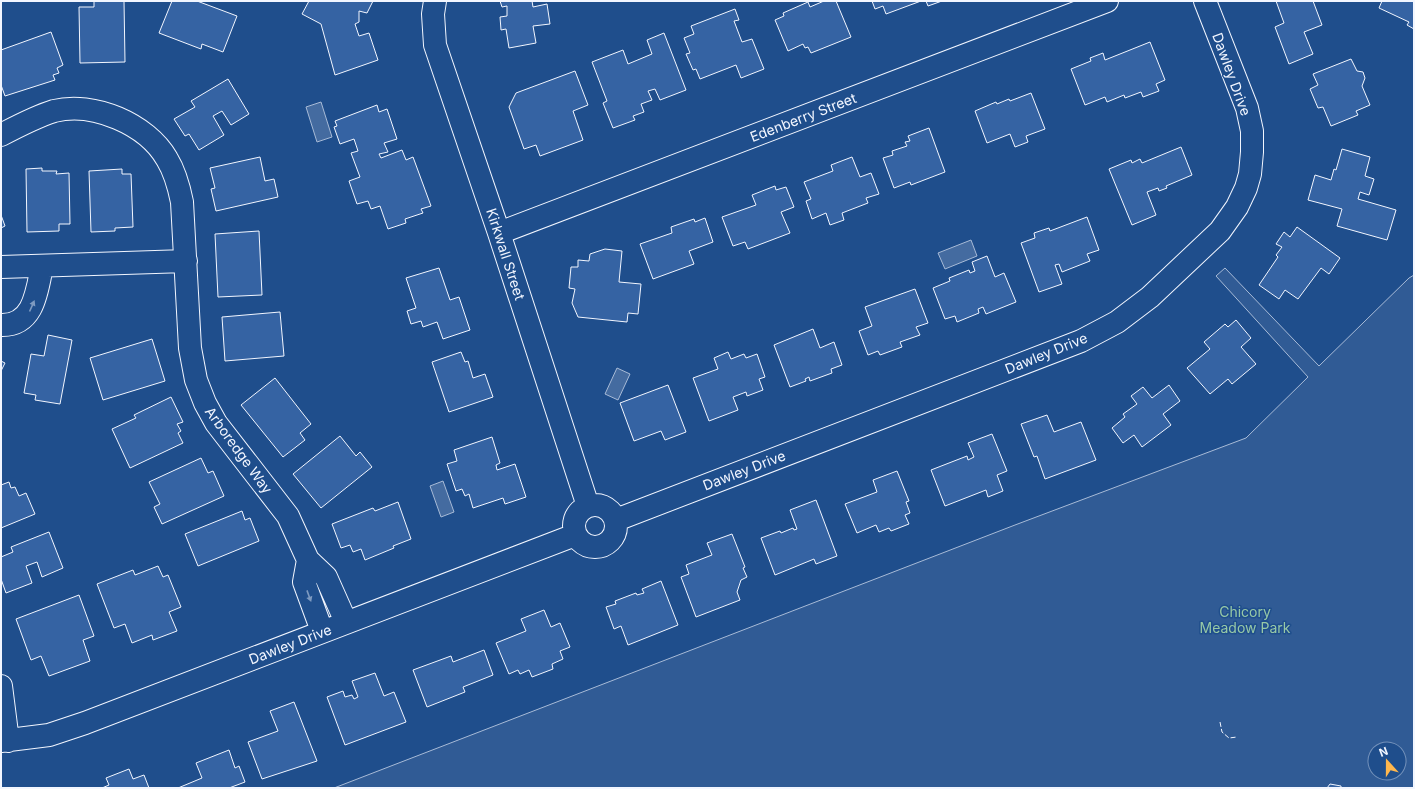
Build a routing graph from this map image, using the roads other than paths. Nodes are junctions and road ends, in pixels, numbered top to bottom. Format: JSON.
{"nodes":[{"id":1,"x":435,"y":1,"type":"edge"},
{"id":2,"x":1107,"y":1,"type":"edge"},
{"id":3,"x":1205,"y":1,"type":"edge"},
{"id":4,"x":1,"y":135,"type":"edge"},
{"id":5,"x":499,"y":233,"type":"junction"},
{"id":6,"x":186,"y":261,"type":"junction"},
{"id":7,"x":42,"y":266,"type":"junction"},
{"id":8,"x":1,"y":267,"type":"edge"},
{"id":9,"x":1,"y":325,"type":"edge"},
{"id":10,"x":588,"y":506,"type":"junction"},
{"id":11,"x":616,"y":520,"type":"junction"},
{"id":12,"x":576,"y":535,"type":"junction"},
{"id":13,"x":308,"y":560,"type":"junction"},
{"id":14,"x":346,"y":622,"type":"junction"},
{"id":15,"x":322,"y":631,"type":"junction"},
{"id":16,"x":1,"y":686,"type":"edge"},
{"id":17,"x":4,"y":741,"type":"edge"}],
"edges":[{"from":1,"to":5,"type":"street","name":"Kirkwall Street"},
{"from":2,"to":5,"type":"street","name":"Edenberry Street"},
{"from":3,"to":11,"type":"street","name":"Dawley Drive"},
{"from":4,"to":6,"type":"street","name":"Arboredge Way"},
{"from":5,"to":10,"type":"street","name":"Kirkwall Street"},
{"from":6,"to":7,"type":"street"},
{"from":6,"to":13,"type":"street","name":"Arboredge Way"},
{"from":7,"to":8,"type":"street"},
{"from":9,"to":7,"type":"street","one_way":true},
{"from":10,"to":11,"type":"street"},
{"from":10,"to":12,"type":"street"},
{"from":11,"to":12,"type":"street"},
{"from":12,"to":14,"type":"street","name":"Dawley Drive"},
{"from":13,"to":14,"type":"street","name":"Arboredge Way"},
{"from":13,"to":15,"type":"street","one_way":true},
{"from":14,"to":15,"type":"street","name":"Dawley Drive"},
{"from":15,"to":17,"type":"street","name":"Dawley Drive"},
{"from":16,"to":17,"type":"street"}]}
